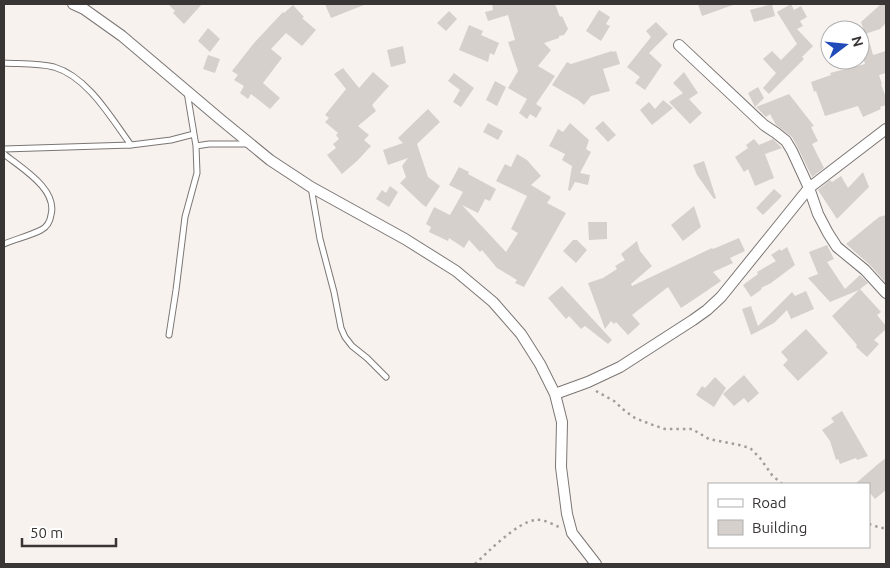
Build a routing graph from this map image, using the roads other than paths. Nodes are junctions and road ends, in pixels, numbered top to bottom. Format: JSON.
{"nodes":[{"id":1,"x":73,"y":4,"type":"edge"},
{"id":2,"x":679,"y":45,"type":"dead end"},
{"id":3,"x":4,"y":63,"type":"edge"},
{"id":4,"x":187,"y":91,"type":"junction"},
{"id":5,"x":886,"y":129,"type":"edge"},
{"id":6,"x":194,"y":134,"type":"junction"},
{"id":7,"x":250,"y":144,"type":"junction"},
{"id":8,"x":131,"y":145,"type":"junction"},
{"id":9,"x":196,"y":146,"type":"junction"},
{"id":10,"x":4,"y":149,"type":"edge"},
{"id":11,"x":4,"y":154,"type":"edge"},
{"id":12,"x":311,"y":187,"type":"junction"},
{"id":13,"x":809,"y":188,"type":"junction"},
{"id":14,"x":4,"y":244,"type":"edge"},
{"id":15,"x":886,"y":293,"type":"edge"},
{"id":16,"x":169,"y":335,"type":"dead end"},
{"id":17,"x":386,"y":377,"type":"dead end"},
{"id":18,"x":555,"y":394,"type":"junction"},
{"id":19,"x":596,"y":564,"type":"edge"}],
"edges":[{"from":1,"to":4,"type":"street"},
{"from":2,"to":13,"type":"street"},
{"from":3,"to":8,"type":"lane"},
{"from":4,"to":6,"type":"lane"},
{"from":4,"to":7,"type":"street"},
{"from":5,"to":13,"type":"street"},
{"from":6,"to":8,"type":"lane"},
{"from":6,"to":9,"type":"lane"},
{"from":7,"to":9,"type":"lane"},
{"from":7,"to":12,"type":"street"},
{"from":8,"to":10,"type":"lane"},
{"from":9,"to":16,"type":"lane"},
{"from":11,"to":14,"type":"lane"},
{"from":12,"to":17,"type":"lane"},
{"from":12,"to":18,"type":"street"},
{"from":13,"to":15,"type":"street"},
{"from":13,"to":18,"type":"street"},
{"from":18,"to":19,"type":"street"}]}
